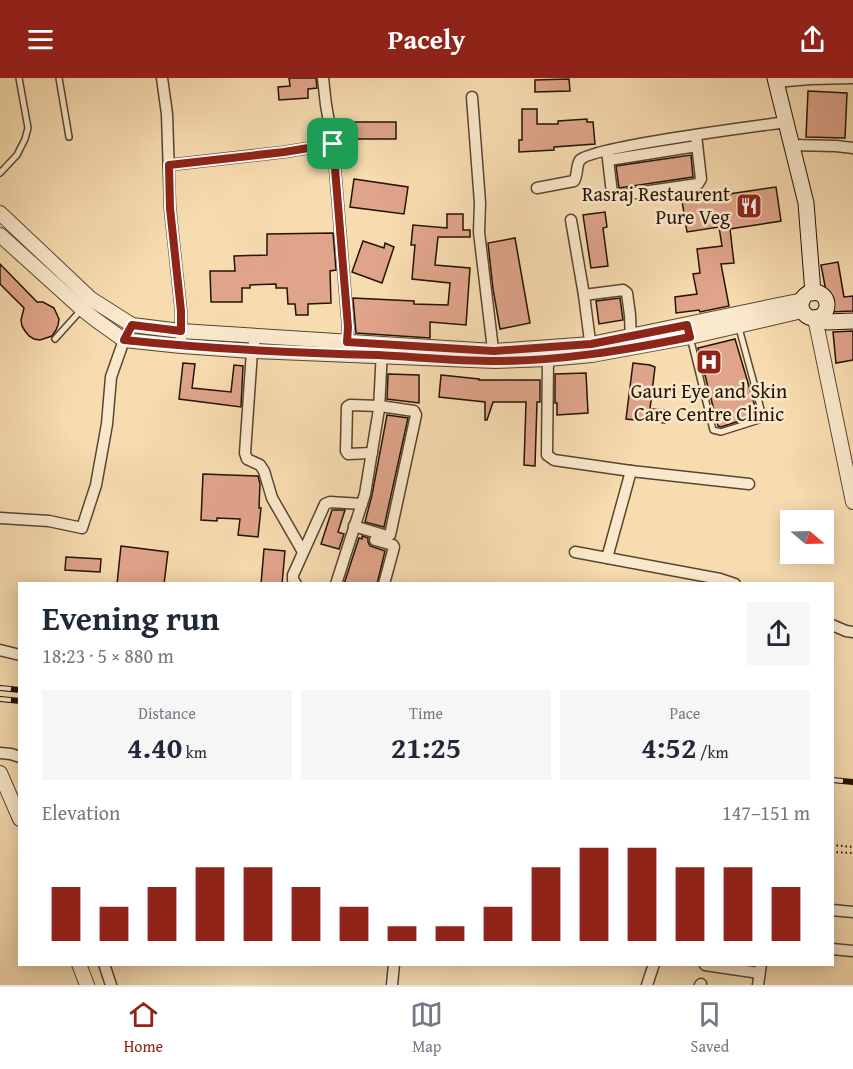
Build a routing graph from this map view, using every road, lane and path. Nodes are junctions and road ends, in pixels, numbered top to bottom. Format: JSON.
{"nodes":[{"id":1,"x":19,"y":78,"type":"edge"},
{"id":2,"x":59,"y":78,"type":"edge"},
{"id":3,"x":162,"y":78,"type":"edge"},
{"id":4,"x":323,"y":78,"type":"edge"},
{"id":5,"x":853,"y":78,"type":"edge"},
{"id":6,"x":776,"y":80,"type":"edge"},
{"id":7,"x":472,"y":97,"type":"dead end"},
{"id":8,"x":786,"y":122,"type":"junction"},
{"id":9,"x":69,"y":137,"type":"dead end"},
{"id":10,"x":697,"y":141,"type":"junction"},
{"id":11,"x":333,"y":144,"type":"junction"},
{"id":12,"x":792,"y":145,"type":"junction"},
{"id":13,"x":853,"y":148,"type":"edge"},
{"id":14,"x":608,"y":155,"type":"junction"},
{"id":15,"x":169,"y":165,"type":"junction"},
{"id":16,"x":0,"y":173,"type":"edge"},
{"id":17,"x":537,"y":188,"type":"dead end"},
{"id":18,"x":1,"y":215,"type":"edge"},
{"id":19,"x":571,"y":220,"type":"dead end"},
{"id":20,"x":0,"y":235,"type":"edge"},
{"id":21,"x":584,"y":295,"type":"junction"},
{"id":22,"x":86,"y":304,"type":"junction"},
{"id":23,"x":808,"y":305,"type":"junction"},
{"id":24,"x":737,"y":320,"type":"junction"},
{"id":25,"x":853,"y":321,"type":"edge"},
{"id":26,"x":132,"y":325,"type":"junction"},
{"id":27,"x":181,"y":331,"type":"junction"},
{"id":28,"x":688,"y":331,"type":"junction"},
{"id":29,"x":256,"y":336,"type":"junction"},
{"id":30,"x":55,"y":339,"type":"dead end"},
{"id":31,"x":124,"y":340,"type":"junction"},
{"id":32,"x":631,"y":342,"type":"junction"},
{"id":33,"x":181,"y":346,"type":"junction"},
{"id":34,"x":347,"y":348,"type":"junction"},
{"id":35,"x":382,"y":350,"type":"junction"},
{"id":36,"x":592,"y":350,"type":"junction"},
{"id":37,"x":252,"y":351,"type":"junction"},
{"id":38,"x":548,"y":353,"type":"junction"},
{"id":39,"x":494,"y":356,"type":"junction"},
{"id":40,"x":380,"y":406,"type":"junction"},
{"id":41,"x":372,"y":453,"type":"junction"},
{"id":42,"x":631,"y":471,"type":"junction"},
{"id":43,"x":749,"y":484,"type":"dead end"},
{"id":44,"x":853,"y":502,"type":"edge"},
{"id":45,"x":362,"y":504,"type":"junction"},
{"id":46,"x":0,"y":519,"type":"edge"},
{"id":47,"x":353,"y":529,"type":"junction"},
{"id":48,"x":303,"y":552,"type":"junction"},
{"id":49,"x":575,"y":552,"type":"dead end"},
{"id":50,"x":607,"y":558,"type":"junction"},
{"id":51,"x":698,"y":579,"type":"edge"},
{"id":52,"x":294,"y":582,"type":"edge"},
{"id":53,"x":337,"y":582,"type":"edge"},
{"id":54,"x":385,"y":582,"type":"edge"},
{"id":55,"x":720,"y":582,"type":"edge"},
{"id":56,"x":834,"y":626,"type":"edge"},
{"id":57,"x":853,"y":632,"type":"edge"},
{"id":58,"x":0,"y":650,"type":"edge"},
{"id":59,"x":18,"y":654,"type":"edge"},
{"id":60,"x":0,"y":753,"type":"edge"},
{"id":61,"x":18,"y":757,"type":"edge"},
{"id":62,"x":0,"y":773,"type":"edge"},
{"id":63,"x":18,"y":814,"type":"edge"},
{"id":64,"x":834,"y":845,"type":"edge"},
{"id":65,"x":853,"y":847,"type":"edge"},
{"id":66,"x":834,"y":852,"type":"edge"},
{"id":67,"x":853,"y":853,"type":"edge"},
{"id":68,"x":834,"y":910,"type":"edge"},
{"id":69,"x":853,"y":912,"type":"edge"},
{"id":70,"x":834,"y":949,"type":"edge"},
{"id":71,"x":853,"y":951,"type":"edge"},
{"id":72,"x":80,"y":966,"type":"edge"},
{"id":73,"x":105,"y":966,"type":"edge"},
{"id":74,"x":394,"y":966,"type":"edge"},
{"id":75,"x":653,"y":966,"type":"edge"},
{"id":76,"x":719,"y":966,"type":"edge"},
{"id":77,"x":760,"y":969,"type":"edge"},
{"id":78,"x":87,"y":985,"type":"edge"},
{"id":79,"x":111,"y":985,"type":"edge"},
{"id":80,"x":392,"y":985,"type":"edge"},
{"id":81,"x":647,"y":985,"type":"edge"},
{"id":82,"x":758,"y":985,"type":"edge"}],
"edges":[{"from":1,"to":16,"type":"lane"},
{"from":2,"to":9,"type":"lane"},
{"from":3,"to":15,"type":"street"},
{"from":4,"to":11,"type":"street"},
{"from":5,"to":6,"type":"street"},
{"from":6,"to":8,"type":"main road"},
{"from":7,"to":39,"type":"street"},
{"from":8,"to":10,"type":"street"},
{"from":8,"to":12,"type":"main road"},
{"from":10,"to":14,"type":"street"},
{"from":10,"to":14,"type":"street"},
{"from":11,"to":15,"type":"street"},
{"from":11,"to":34,"type":"street"},
{"from":12,"to":13,"type":"street"},
{"from":12,"to":23,"type":"main road"},
{"from":14,"to":17,"type":"street"},
{"from":15,"to":27,"type":"street"},
{"from":18,"to":22,"type":"street"},
{"from":19,"to":21,"type":"street"},
{"from":20,"to":22,"type":"street"},
{"from":21,"to":32,"type":"street"},
{"from":21,"to":36,"type":"street"},
{"from":22,"to":26,"type":"street"},
{"from":22,"to":30,"type":"lane"},
{"from":22,"to":31,"type":"street"},
{"from":23,"to":24,"type":"street"},
{"from":23,"to":25,"type":"main road"},
{"from":23,"to":44,"type":"street"},
{"from":24,"to":28,"type":"street"},
{"from":24,"to":28,"type":"lane"},
{"from":26,"to":27,"type":"street"},
{"from":26,"to":31,"type":"street"},
{"from":27,"to":29,"type":"street"},
{"from":27,"to":33,"type":"street"},
{"from":28,"to":32,"type":"street"},
{"from":29,"to":34,"type":"street"},
{"from":29,"to":37,"type":"street"},
{"from":31,"to":33,"type":"street"},
{"from":31,"to":46,"type":"street"},
{"from":32,"to":36,"type":"street"},
{"from":33,"to":37,"type":"street"},
{"from":34,"to":35,"type":"street"},
{"from":34,"to":37,"type":"street"},
{"from":35,"to":39,"type":"street"},
{"from":35,"to":40,"type":"street"},
{"from":36,"to":38,"type":"street"},
{"from":37,"to":48,"type":"street"},
{"from":38,"to":39,"type":"street"},
{"from":38,"to":42,"type":"street"},
{"from":40,"to":41,"type":"street"},
{"from":40,"to":41,"type":"street"},
{"from":40,"to":47,"type":"street"},
{"from":41,"to":45,"type":"street"},
{"from":42,"to":43,"type":"street"},
{"from":42,"to":50,"type":"street"},
{"from":45,"to":47,"type":"street"},
{"from":45,"to":48,"type":"street"},
{"from":47,"to":53,"type":"street"},
{"from":47,"to":54,"type":"street"},
{"from":48,"to":52,"type":"street"},
{"from":49,"to":50,"type":"street"},
{"from":50,"to":51,"type":"street"},
{"from":51,"to":55,"type":"street"},
{"from":56,"to":57,"type":"street"},
{"from":58,"to":59,"type":"street"},
{"from":60,"to":61,"type":"street"},
{"from":62,"to":63,"type":"street"},
{"from":64,"to":65,"type":"path"},
{"from":66,"to":67,"type":"path"},
{"from":68,"to":69,"type":"street"},
{"from":70,"to":71,"type":"street"},
{"from":72,"to":78,"type":"street"},
{"from":73,"to":79,"type":"street"},
{"from":74,"to":80,"type":"street"},
{"from":75,"to":81,"type":"street"},
{"from":76,"to":77,"type":"street"},
{"from":77,"to":82,"type":"street"}]}
